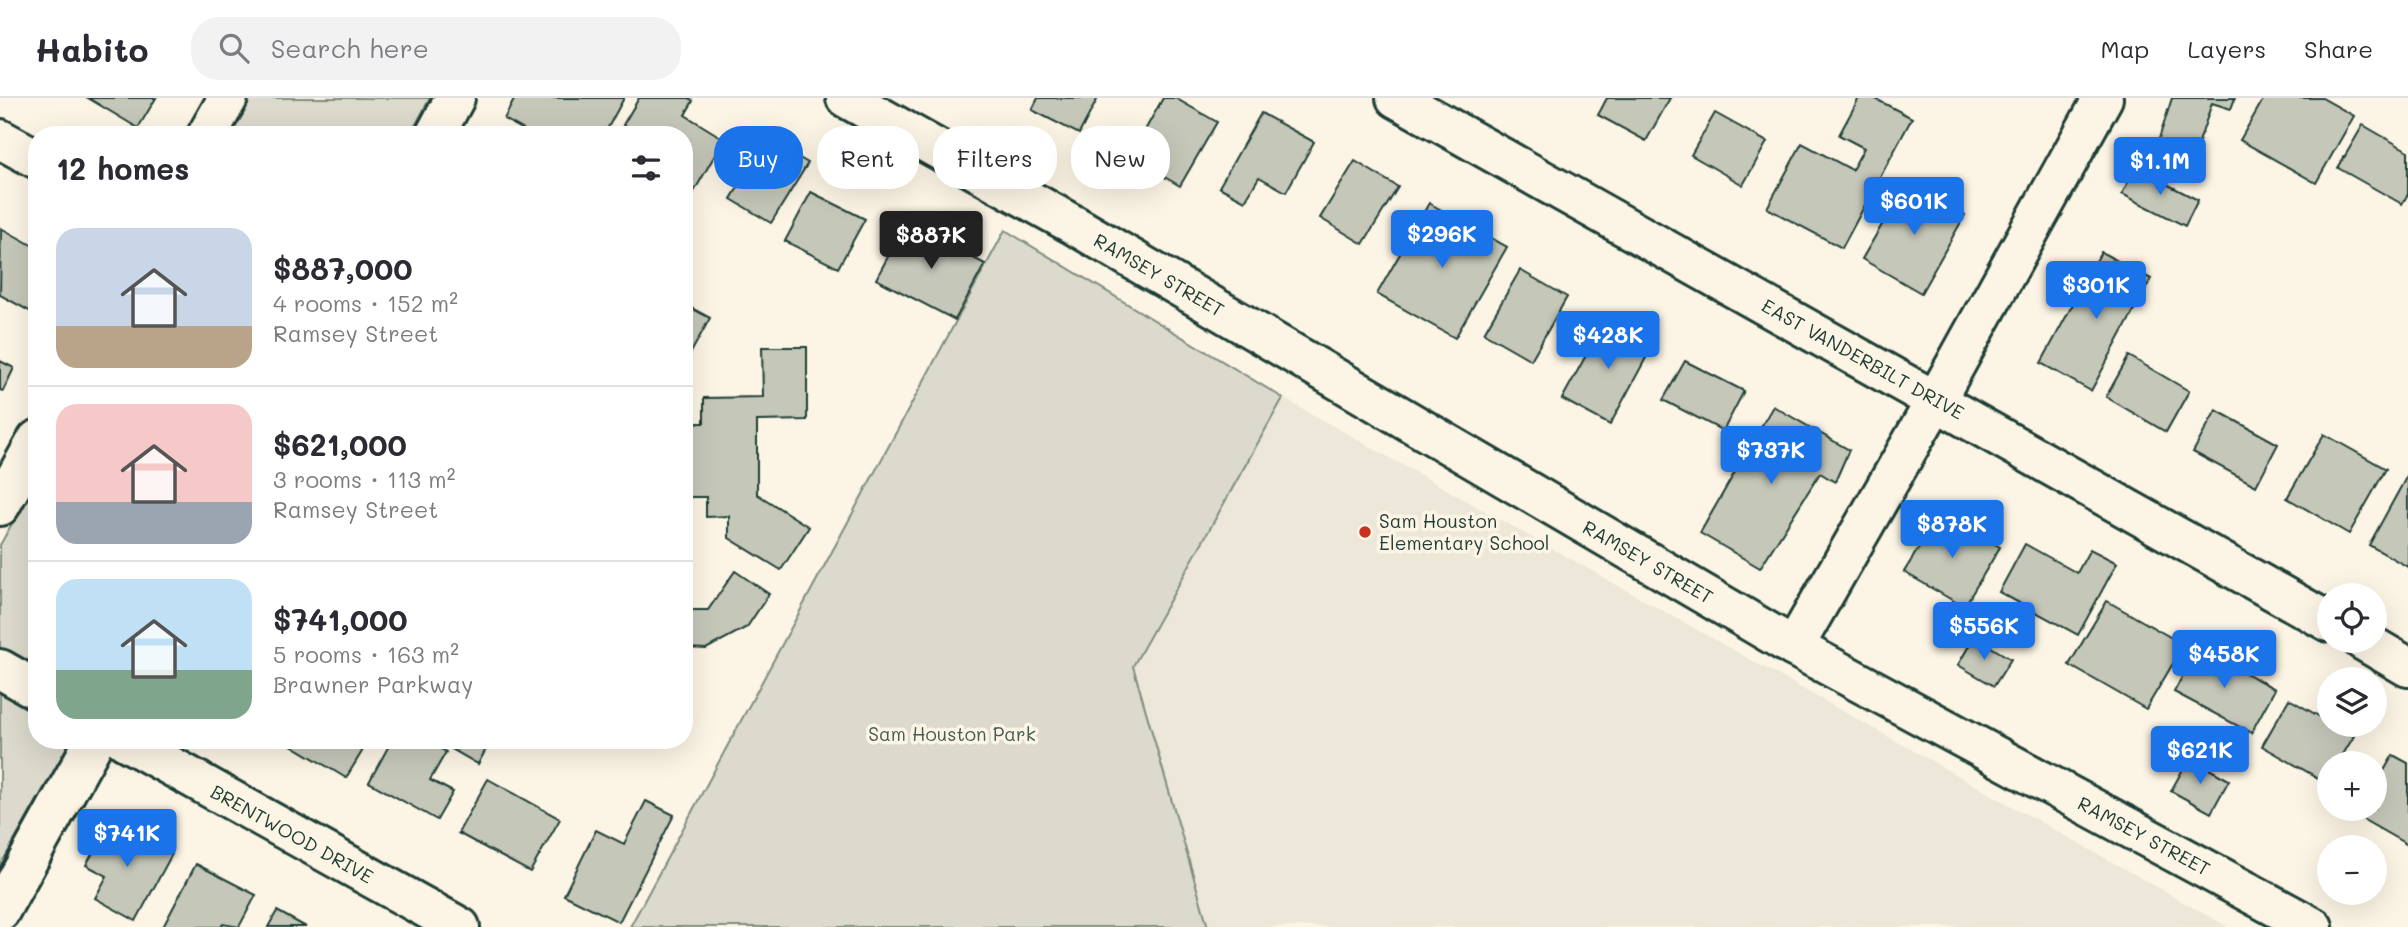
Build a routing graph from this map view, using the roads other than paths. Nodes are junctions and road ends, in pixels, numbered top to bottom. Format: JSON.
{"nodes":[{"id":1,"x":228,"y":98,"type":"edge"},
{"id":2,"x":455,"y":98,"type":"edge"},
{"id":3,"x":846,"y":98,"type":"edge"},
{"id":4,"x":1396,"y":98,"type":"edge"},
{"id":5,"x":2104,"y":98,"type":"edge"},
{"id":6,"x":212,"y":126,"type":"edge"},
{"id":7,"x":440,"y":126,"type":"edge"},
{"id":8,"x":0,"y":139,"type":"edge"},
{"id":9,"x":28,"y":154,"type":"edge"},
{"id":10,"x":1936,"y":400,"type":"junction"},
{"id":11,"x":28,"y":456,"type":"edge"},
{"id":12,"x":0,"y":506,"type":"edge"},
{"id":13,"x":2317,"y":615,"type":"edge"},
{"id":14,"x":1794,"y":647,"type":"junction"},
{"id":15,"x":2384,"y":653,"type":"edge"},
{"id":16,"x":2408,"y":667,"type":"edge"},
{"id":17,"x":0,"y":669,"type":"edge"},
{"id":18,"x":28,"y":685,"type":"edge"},
{"id":19,"x":90,"y":749,"type":"edge"},
{"id":20,"x":140,"y":749,"type":"edge"},
{"id":21,"x":0,"y":911,"type":"edge"},
{"id":22,"x":460,"y":927,"type":"edge"},
{"id":23,"x":2313,"y":927,"type":"edge"}],
"edges":[{"from":1,"to":6,"type":"street"},
{"from":2,"to":7,"type":"street"},
{"from":3,"to":14,"type":"street","name":"RAMSEY STREET"},
{"from":4,"to":10,"type":"street","name":"EAST VANDERBILT DRIVE"},
{"from":5,"to":10,"type":"street"},
{"from":8,"to":9,"type":"street"},
{"from":10,"to":13,"type":"street","name":"EAST VANDERBILT DRIVE"},
{"from":10,"to":14,"type":"street"},
{"from":11,"to":12,"type":"street"},
{"from":14,"to":23,"type":"street","name":"RAMSEY STREET"},
{"from":15,"to":16,"type":"street"},
{"from":17,"to":18,"type":"street"},
{"from":19,"to":21,"type":"street"},
{"from":20,"to":22,"type":"street","name":"BRENTWOOD DRIVE"}]}
